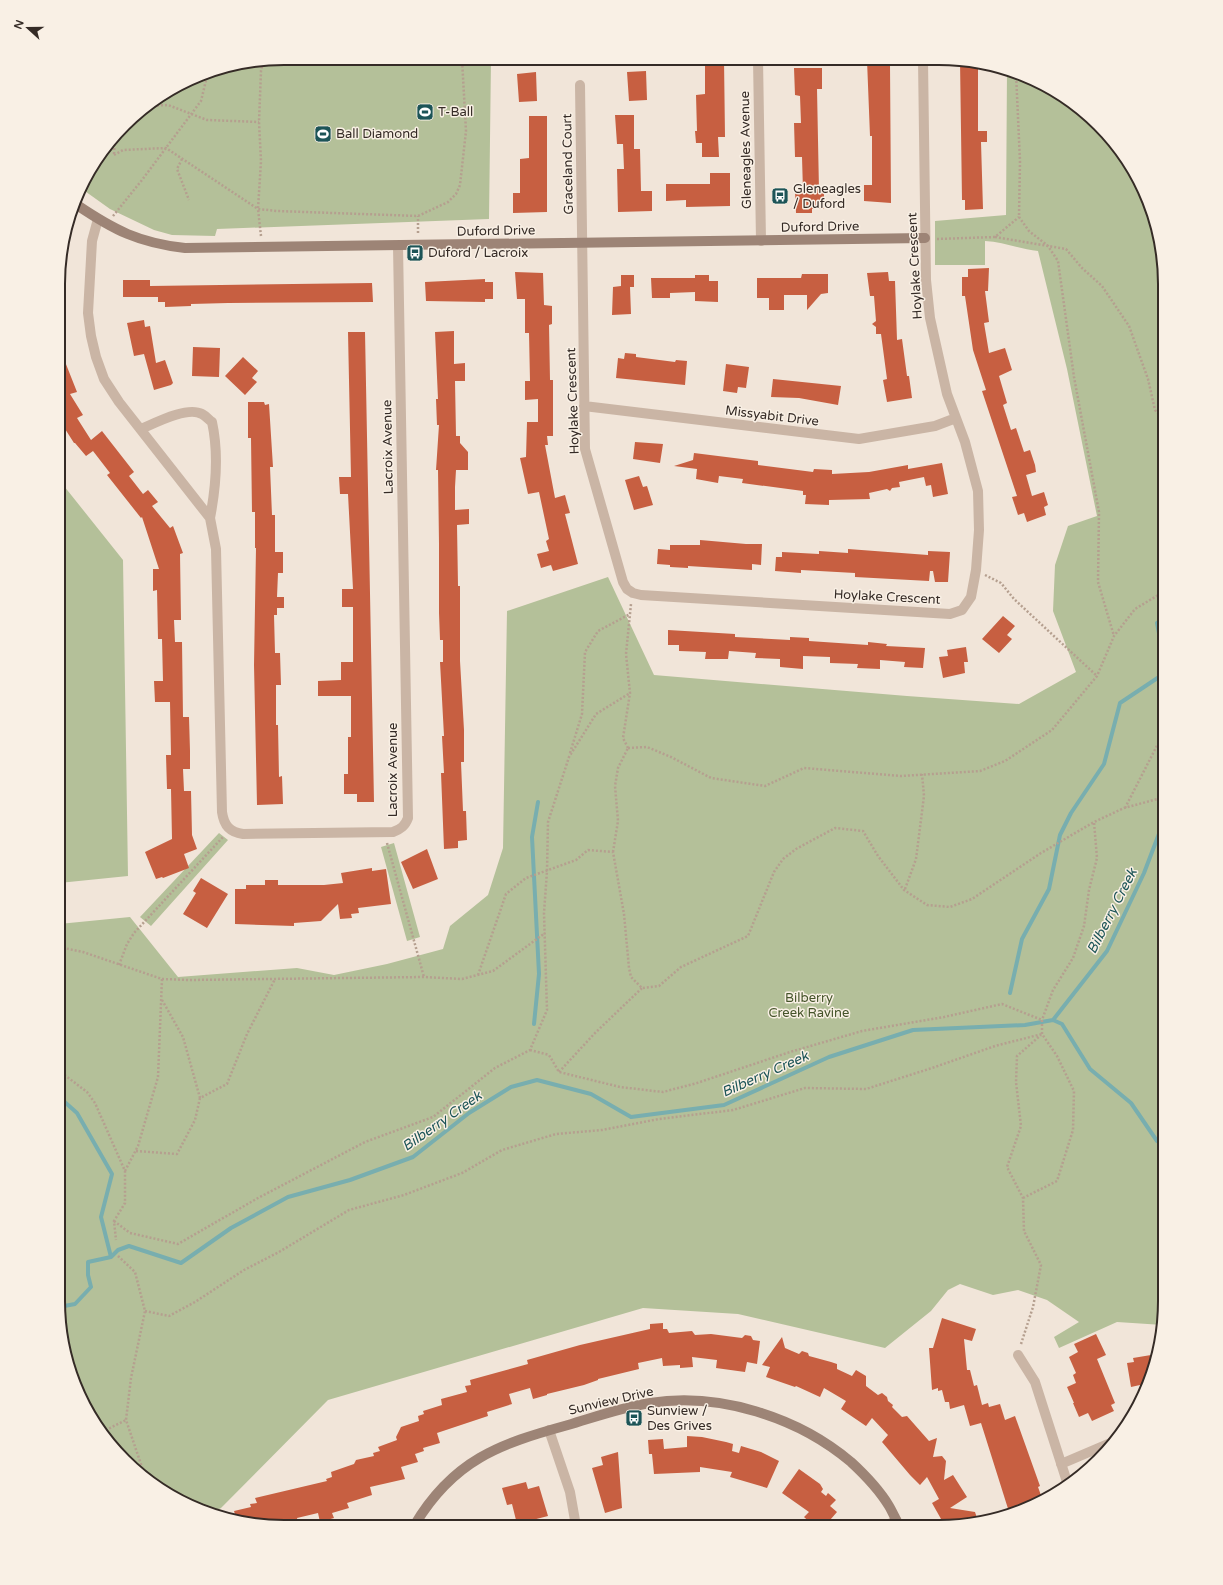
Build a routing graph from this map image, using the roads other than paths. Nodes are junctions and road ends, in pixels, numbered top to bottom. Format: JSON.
{"nodes":[{"id":1,"x":758,"y":65,"type":"edge"},
{"id":2,"x":923,"y":65,"type":"edge"},
{"id":3,"x":580,"y":85,"type":"dead end"},
{"id":4,"x":79,"y":207,"type":"edge"},
{"id":5,"x":103,"y":222,"type":"junction"},
{"id":6,"x":925,"y":238,"type":"junction"},
{"id":7,"x":761,"y":241,"type":"junction"},
{"id":8,"x":583,"y":242,"type":"junction"},
{"id":9,"x":398,"y":246,"type":"junction"},
{"id":10,"x":584,"y":406,"type":"junction"},
{"id":11,"x":956,"y":418,"type":"junction"},
{"id":12,"x":140,"y":429,"type":"junction"},
{"id":13,"x":210,"y":518,"type":"junction"},
{"id":14,"x":1018,"y":1355,"type":"road end"},
{"id":15,"x":550,"y":1430,"type":"junction"},
{"id":16,"x":1105,"y":1445,"type":"edge"},
{"id":17,"x":1061,"y":1464,"type":"junction"},
{"id":18,"x":1066,"y":1479,"type":"edge"},
{"id":19,"x":418,"y":1520,"type":"edge"},
{"id":20,"x":575,"y":1520,"type":"edge"},
{"id":21,"x":896,"y":1520,"type":"edge"}],
"edges":[{"from":1,"to":7,"type":"street","name":"Gleneagles Avenue"},
{"from":2,"to":6,"type":"street","name":"Hoylake Crescent"},
{"from":3,"to":8,"type":"street","name":"Graceland Court"},
{"from":4,"to":5,"type":"street","name":"Duford Drive"},
{"from":5,"to":9,"type":"street","name":"Duford Drive"},
{"from":5,"to":12,"type":"street"},
{"from":6,"to":7,"type":"street","name":"Duford Drive"},
{"from":6,"to":11,"type":"street","name":"Hoylake Crescent"},
{"from":7,"to":8,"type":"street","name":"Duford Drive"},
{"from":8,"to":9,"type":"street","name":"Duford Drive"},
{"from":8,"to":10,"type":"street","name":"Hoylake Crescent"},
{"from":9,"to":13,"type":"street","name":"Lacroix Avenue"},
{"from":10,"to":11,"type":"street","name":"Missyabit Drive"},
{"from":10,"to":11,"type":"street","name":"Hoylake Crescent"},
{"from":12,"to":13,"type":"street"},
{"from":12,"to":13,"type":"street"},
{"from":14,"to":17,"type":"street"},
{"from":15,"to":19,"type":"street","name":"Sunview Drive"},
{"from":15,"to":20,"type":"street"},
{"from":15,"to":21,"type":"street","name":"Sunview Drive"},
{"from":16,"to":17,"type":"street"},
{"from":17,"to":18,"type":"street"}]}
